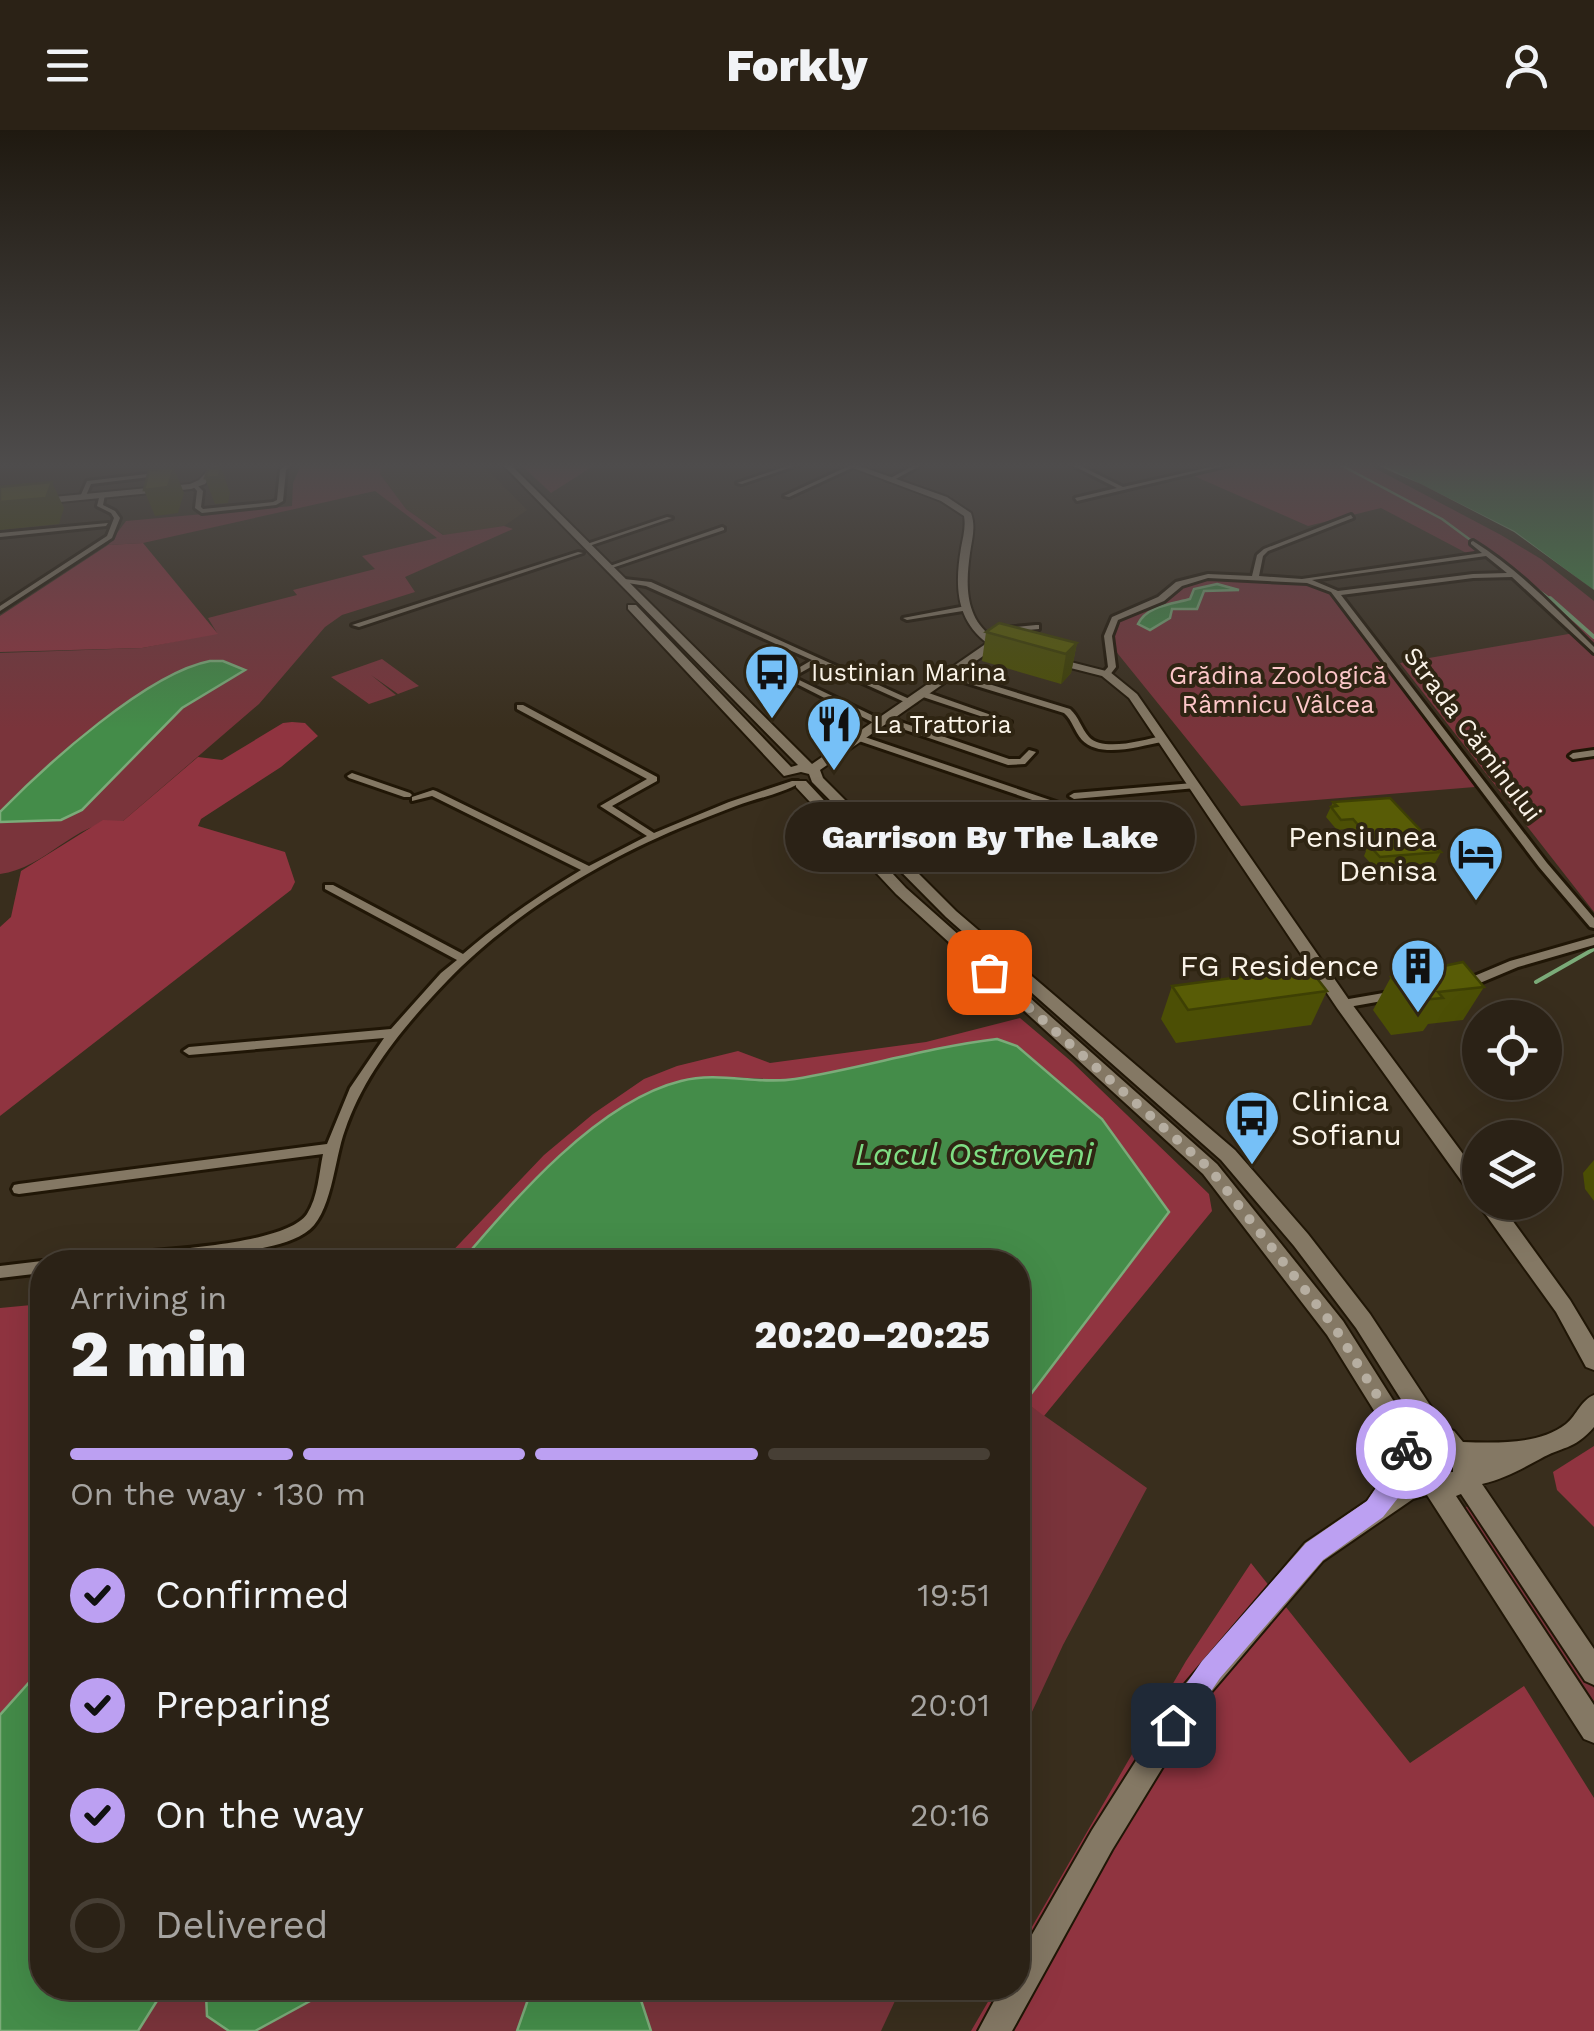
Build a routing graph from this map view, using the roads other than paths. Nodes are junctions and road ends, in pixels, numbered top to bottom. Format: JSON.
{"nodes":[{"id":1,"x":87,"y":552,"type":"edge"},
{"id":2,"x":576,"y":552,"type":"edge"},
{"id":3,"x":587,"y":552,"type":"edge"},
{"id":4,"x":588,"y":552,"type":"edge"},
{"id":5,"x":656,"y":552,"type":"edge"},
{"id":6,"x":966,"y":552,"type":"edge"},
{"id":7,"x":1264,"y":552,"type":"edge"},
{"id":8,"x":1485,"y":552,"type":"edge"},
{"id":9,"x":1489,"y":554,"type":"junction"},
{"id":10,"x":610,"y":568,"type":"junction"},
{"id":11,"x":1515,"y":575,"type":"junction"},
{"id":12,"x":1255,"y":578,"type":"junction"},
{"id":13,"x":1305,"y":580,"type":"junction"},
{"id":14,"x":624,"y":581,"type":"junction"},
{"id":15,"x":23,"y":592,"type":"junction"},
{"id":16,"x":1338,"y":594,"type":"junction"},
{"id":17,"x":0,"y":597,"type":"edge"},
{"id":18,"x":966,"y":608,"type":"junction"},
{"id":19,"x":0,"y":609,"type":"edge"},
{"id":20,"x":907,"y":618,"type":"dead end"},
{"id":21,"x":356,"y":625,"type":"dead end"},
{"id":22,"x":1036,"y":627,"type":"dead end"},
{"id":23,"x":980,"y":632,"type":"junction"},
{"id":24,"x":994,"y":643,"type":"junction"},
{"id":25,"x":1016,"y":651,"type":"edge"},
{"id":26,"x":1594,"y":652,"type":"edge"},
{"id":27,"x":1047,"y":659,"type":"edge"},
{"id":28,"x":818,"y":660,"type":"junction"},
{"id":29,"x":1106,"y":674,"type":"junction"},
{"id":30,"x":950,"y":675,"type":"junction"},
{"id":31,"x":917,"y":698,"type":"junction"},
{"id":32,"x":520,"y":707,"type":"dead end"},
{"id":33,"x":884,"y":722,"type":"junction"},
{"id":34,"x":1006,"y":722,"type":"dead end"},
{"id":35,"x":859,"y":738,"type":"junction"},
{"id":36,"x":1162,"y":739,"type":"junction"},
{"id":37,"x":840,"y":751,"type":"junction"},
{"id":38,"x":1032,"y":752,"type":"dead end"},
{"id":39,"x":1594,"y":753,"type":"edge"},
{"id":40,"x":793,"y":754,"type":"junction"},
{"id":41,"x":1573,"y":756,"type":"dead end"},
{"id":42,"x":352,"y":776,"type":"dead end"},
{"id":43,"x":802,"y":776,"type":"junction"},
{"id":44,"x":1193,"y":786,"type":"junction"},
{"id":45,"x":1074,"y":796,"type":"dead end"},
{"id":46,"x":1056,"y":805,"type":"dead end"},
{"id":47,"x":650,"y":834,"type":"junction"},
{"id":48,"x":586,"y":869,"type":"junction"},
{"id":49,"x":329,"y":886,"type":"dead end"},
{"id":50,"x":1594,"y":925,"type":"edge"},
{"id":51,"x":1594,"y":941,"type":"edge"},
{"id":52,"x":464,"y":959,"type":"junction"},
{"id":53,"x":1454,"y":986,"type":"edge"},
{"id":54,"x":1413,"y":992,"type":"edge"},
{"id":55,"x":1344,"y":1004,"type":"junction"},
{"id":56,"x":395,"y":1033,"type":"junction"},
{"id":57,"x":190,"y":1051,"type":"dead end"},
{"id":58,"x":332,"y":1148,"type":"junction"},
{"id":59,"x":1462,"y":1167,"type":"edge"},
{"id":60,"x":19,"y":1188,"type":"dead end"},
{"id":61,"x":1501,"y":1220,"type":"edge"},
{"id":62,"x":191,"y":1250,"type":"edge"},
{"id":63,"x":30,"y":1268,"type":"edge"},
{"id":64,"x":0,"y":1272,"type":"edge"},
{"id":65,"x":1594,"y":1360,"type":"edge"},
{"id":66,"x":1594,"y":1406,"type":"edge"},
{"id":67,"x":1437,"y":1434,"type":"junction"},
{"id":68,"x":1421,"y":1469,"type":"junction"},
{"id":69,"x":1463,"y":1469,"type":"junction"},
{"id":70,"x":1594,"y":1672,"type":"edge"},
{"id":71,"x":1594,"y":1730,"type":"edge"},
{"id":72,"x":1030,"y":1967,"type":"edge"},
{"id":73,"x":1012,"y":2000,"type":"edge"},
{"id":74,"x":994,"y":2031,"type":"edge"}],
"edges":[{"from":1,"to":15,"type":"street"},
{"from":2,"to":21,"type":"street"},
{"from":3,"to":43,"type":"main road"},
{"from":4,"to":10,"type":"main road"},
{"from":5,"to":10,"type":"street"},
{"from":6,"to":18,"type":"main road"},
{"from":7,"to":12,"type":"street"},
{"from":8,"to":9,"type":"street"},
{"from":9,"to":11,"type":"street"},
{"from":9,"to":13,"type":"street"},
{"from":10,"to":14,"type":"main road"},
{"from":11,"to":16,"type":"street"},
{"from":11,"to":26,"type":"street"},
{"from":12,"to":13,"type":"street"},
{"from":12,"to":29,"type":"street"},
{"from":13,"to":16,"type":"street","name":"Strada Căminului"},
{"from":14,"to":28,"type":"street"},
{"from":14,"to":40,"type":"main road"},
{"from":15,"to":17,"type":"street"},
{"from":15,"to":19,"type":"street"},
{"from":16,"to":50,"type":"street","name":"Strada Căminului"},
{"from":18,"to":20,"type":"street"},
{"from":18,"to":23,"type":"main road"},
{"from":22,"to":23,"type":"street"},
{"from":23,"to":24,"type":"main road"},
{"from":24,"to":25,"type":"main road"},
{"from":24,"to":30,"type":"main road"},
{"from":27,"to":29,"type":"main road"},
{"from":28,"to":31,"type":"street"},
{"from":28,"to":33,"type":"street"},
{"from":29,"to":36,"type":"main road"},
{"from":30,"to":31,"type":"main road"},
{"from":30,"to":36,"type":"street"},
{"from":31,"to":33,"type":"main road"},
{"from":31,"to":34,"type":"street"},
{"from":32,"to":47,"type":"street"},
{"from":33,"to":35,"type":"main road"},
{"from":33,"to":38,"type":"street"},
{"from":35,"to":37,"type":"main road"},
{"from":35,"to":46,"type":"street"},
{"from":36,"to":44,"type":"main road"},
{"from":37,"to":40,"type":"main road"},
{"from":37,"to":43,"type":"main road"},
{"from":39,"to":41,"type":"street"},
{"from":40,"to":43,"type":"main road"},
{"from":42,"to":48,"type":"street"},
{"from":43,"to":47,"type":"street"},
{"from":43,"to":67,"type":"main road"},
{"from":43,"to":68,"type":"main road"},
{"from":44,"to":45,"type":"street"},
{"from":44,"to":55,"type":"main road"},
{"from":47,"to":48,"type":"street"},
{"from":48,"to":52,"type":"street"},
{"from":49,"to":52,"type":"street"},
{"from":51,"to":53,"type":"street"},
{"from":52,"to":56,"type":"street"},
{"from":54,"to":55,"type":"street"},
{"from":55,"to":59,"type":"main road"},
{"from":56,"to":57,"type":"street"},
{"from":56,"to":58,"type":"street"},
{"from":58,"to":60,"type":"street"},
{"from":58,"to":62,"type":"street"},
{"from":61,"to":65,"type":"main road"},
{"from":63,"to":64,"type":"street"},
{"from":66,"to":69,"type":"main road"},
{"from":67,"to":68,"type":"main road"},
{"from":67,"to":69,"type":"main road"},
{"from":68,"to":69,"type":"main road"},
{"from":68,"to":71,"type":"main road"},
{"from":68,"to":72,"type":"main road"},
{"from":69,"to":70,"type":"main road"},
{"from":73,"to":74,"type":"main road"}]}
